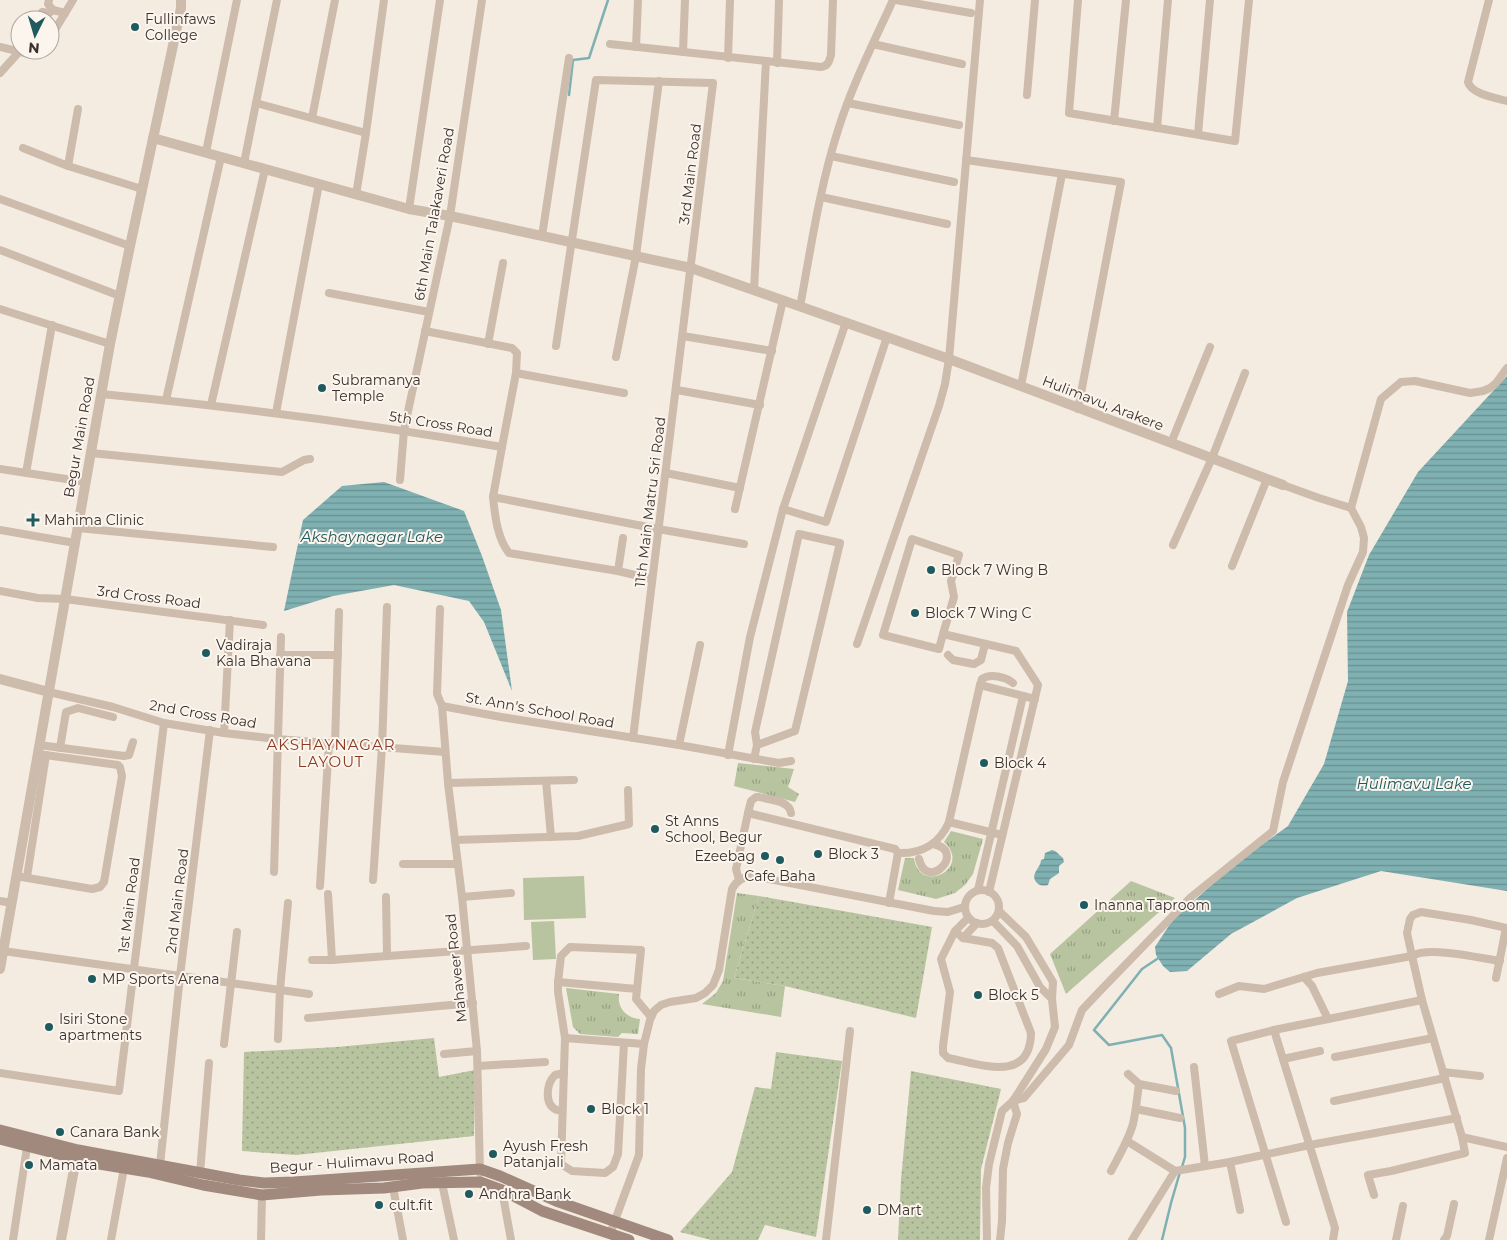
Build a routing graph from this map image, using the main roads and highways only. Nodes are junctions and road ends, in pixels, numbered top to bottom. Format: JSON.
{"nodes":[{"id":1,"x":0,"y":1130,"type":"edge"},
{"id":2,"x":0,"y":1140,"type":"edge"},
{"id":3,"x":28,"y":1142,"type":"junction"},
{"id":4,"x":77,"y":1155,"type":"junction"},
{"id":5,"x":630,"y":1240,"type":"edge"},
{"id":6,"x":668,"y":1240,"type":"edge"}],
"edges":[{"from":1,"to":3,"type":"main road"},
{"from":2,"to":3,"type":"main road","name":"Begur - Hulimavu Road"},
{"from":3,"to":4,"type":"main road","name":"Begur - Hulimavu Road"},
{"from":4,"to":5,"type":"main road","name":"Begur - Hulimavu Road"},
{"from":4,"to":6,"type":"main road","name":"Begur - Hulimavu Road"}]}
